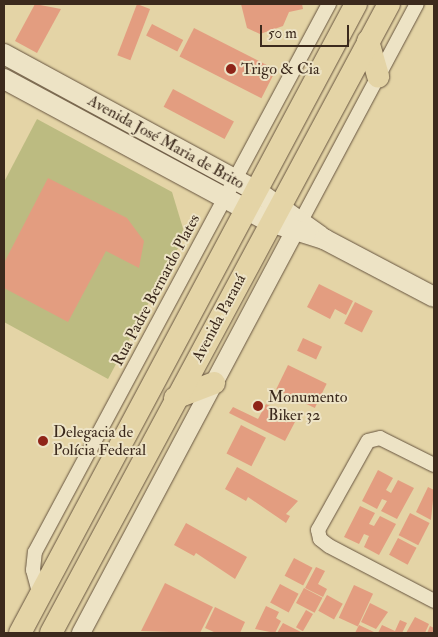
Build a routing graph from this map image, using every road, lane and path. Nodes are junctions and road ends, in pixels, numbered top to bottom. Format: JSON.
{"nodes":[{"id":1,"x":329,"y":4,"type":"edge"},
{"id":2,"x":356,"y":4,"type":"edge"},
{"id":3,"x":389,"y":4,"type":"edge"},
{"id":4,"x":417,"y":4,"type":"edge"},
{"id":5,"x":368,"y":41,"type":"junction"},
{"id":6,"x":4,"y":54,"type":"edge"},
{"id":7,"x":378,"y":76,"type":"junction"},
{"id":8,"x":4,"y":79,"type":"edge"},
{"id":9,"x":75,"y":91,"type":"junction"},
{"id":10,"x":59,"y":111,"type":"junction"},
{"id":11,"x":234,"y":180,"type":"junction"},
{"id":12,"x":225,"y":198,"type":"junction"},
{"id":13,"x":253,"y":201,"type":"junction"},
{"id":14,"x":275,"y":213,"type":"junction"},
{"id":15,"x":298,"y":225,"type":"junction"},
{"id":16,"x":434,"y":297,"type":"edge"},
{"id":17,"x":214,"y":383,"type":"junction"},
{"id":18,"x":175,"y":398,"type":"junction"},
{"id":19,"x":434,"y":466,"type":"edge"},
{"id":20,"x":40,"y":596,"type":"junction"},
{"id":21,"x":434,"y":601,"type":"edge"},
{"id":22,"x":20,"y":633,"type":"edge"},
{"id":23,"x":51,"y":633,"type":"edge"},
{"id":24,"x":81,"y":633,"type":"edge"}],
"edges":[{"from":1,"to":11,"type":"street","name":"Rua Padre Bernardo Plates"},
{"from":2,"to":13,"type":"main road","name":"Avenida Paraná"},
{"from":3,"to":5,"type":"main road","name":"Avenida Paraná"},
{"from":4,"to":7,"type":"street"},
{"from":5,"to":7,"type":"main road"},
{"from":5,"to":14,"type":"main road","name":"Avenida Paraná"},
{"from":6,"to":9,"type":"main road","name":"Avenida José Maria de Brito"},
{"from":7,"to":15,"type":"street"},
{"from":8,"to":10,"type":"main road","name":"Avenida José Maria de Brito"},
{"from":9,"to":10,"type":"main road"},
{"from":9,"to":11,"type":"main road","name":"Avenida José Maria de Brito"},
{"from":10,"to":12,"type":"main road","name":"Avenida José Maria de Brito"},
{"from":11,"to":12,"type":"street","name":"Rua Padre Bernardo Plates"},
{"from":11,"to":13,"type":"main road","name":"Avenida José Maria de Brito"},
{"from":12,"to":13,"type":"main road","name":"Avenida José Maria de Brito"},
{"from":12,"to":20,"type":"street","name":"Rua Padre Bernardo Plates"},
{"from":13,"to":14,"type":"main road","name":"Avenida José Maria de Brito"},
{"from":13,"to":20,"type":"main road","name":"Avenida Paraná"},
{"from":14,"to":15,"type":"main road","name":"Avenida José Maria de Brito"},
{"from":14,"to":18,"type":"main road","name":"Avenida Paraná"},
{"from":15,"to":16,"type":"main road","name":"Avenida José Maria de Brito"},
{"from":15,"to":17,"type":"street","name":"Avenida Paraná"},
{"from":17,"to":18,"type":"main road"},
{"from":17,"to":24,"type":"street","name":"Avenida Paraná"},
{"from":18,"to":23,"type":"main road","name":"Avenida Paraná"},
{"from":19,"to":21,"type":"street"},
{"from":20,"to":22,"type":"main road","name":"Avenida Paraná"}]}
